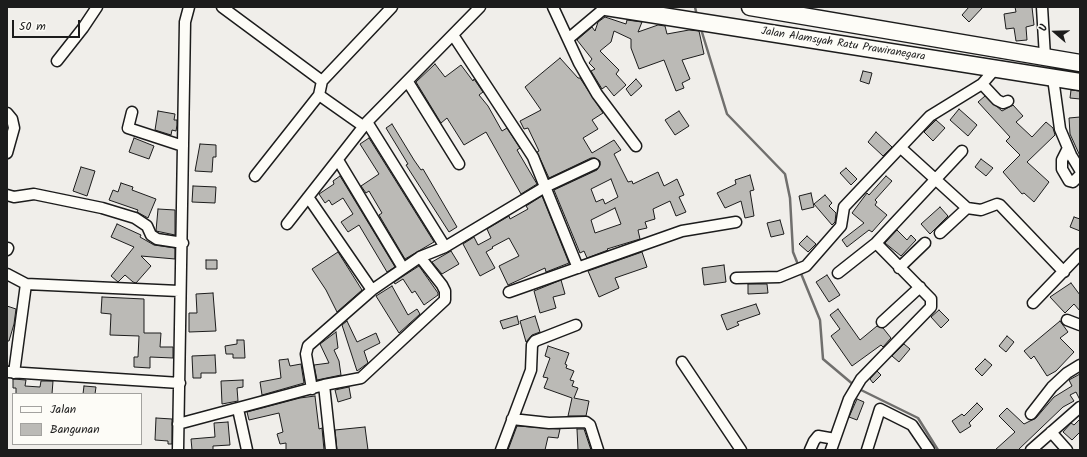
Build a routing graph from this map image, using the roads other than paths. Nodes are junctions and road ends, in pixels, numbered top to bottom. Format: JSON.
{"nodes":[{"id":1,"x":97,"y":7,"type":"edge"},
{"id":2,"x":189,"y":7,"type":"edge"},
{"id":3,"x":222,"y":7,"type":"edge"},
{"id":4,"x":392,"y":7,"type":"edge"},
{"id":5,"x":480,"y":7,"type":"edge"},
{"id":6,"x":553,"y":7,"type":"edge"},
{"id":7,"x":606,"y":7,"type":"edge"},
{"id":8,"x":750,"y":7,"type":"edge"},
{"id":9,"x":1044,"y":8,"type":"edge"},
{"id":10,"x":453,"y":35,"type":"junction"},
{"id":11,"x":568,"y":39,"type":"junction"},
{"id":12,"x":1045,"y":57,"type":"junction"},
{"id":13,"x":57,"y":61,"type":"dead end"},
{"id":14,"x":1080,"y":63,"type":"edge"},
{"id":15,"x":995,"y":69,"type":"junction"},
{"id":16,"x":1053,"y":78,"type":"junction"},
{"id":17,"x":322,"y":81,"type":"junction"},
{"id":18,"x":408,"y":82,"type":"junction"},
{"id":19,"x":1080,"y":82,"type":"edge"},
{"id":20,"x":982,"y":84,"type":"junction"},
{"id":21,"x":319,"y":95,"type":"junction"},
{"id":22,"x":1008,"y":101,"type":"dead end"},
{"id":23,"x":132,"y":112,"type":"dead end"},
{"id":24,"x":7,"y":113,"type":"edge"},
{"id":25,"x":365,"y":124,"type":"junction"},
{"id":26,"x":183,"y":146,"type":"junction"},
{"id":27,"x":636,"y":146,"type":"dead end"},
{"id":28,"x":901,"y":148,"type":"junction"},
{"id":29,"x":1068,"y":148,"type":"junction"},
{"id":30,"x":962,"y":151,"type":"dead end"},
{"id":31,"x":7,"y":153,"type":"edge"},
{"id":32,"x":338,"y":160,"type":"junction"},
{"id":33,"x":459,"y":164,"type":"dead end"},
{"id":34,"x":594,"y":164,"type":"dead end"},
{"id":35,"x":1080,"y":170,"type":"edge"},
{"id":36,"x":1080,"y":175,"type":"edge"},
{"id":37,"x":254,"y":176,"type":"dead end"},
{"id":38,"x":935,"y":179,"type":"junction"},
{"id":39,"x":546,"y":187,"type":"junction"},
{"id":40,"x":7,"y":195,"type":"edge"},
{"id":41,"x":308,"y":197,"type":"junction"},
{"id":42,"x":967,"y":208,"type":"junction"},
{"id":43,"x":736,"y":222,"type":"dead end"},
{"id":44,"x":287,"y":224,"type":"dead end"},
{"id":45,"x":940,"y":233,"type":"dead end"},
{"id":46,"x":876,"y":242,"type":"junction"},
{"id":47,"x":183,"y":243,"type":"junction"},
{"id":48,"x":925,"y":243,"type":"dead end"},
{"id":49,"x":445,"y":247,"type":"junction"},
{"id":50,"x":1080,"y":255,"type":"edge"},
{"id":51,"x":420,"y":257,"type":"junction"},
{"id":52,"x":404,"y":268,"type":"junction"},
{"id":53,"x":578,"y":268,"type":"junction"},
{"id":54,"x":899,"y":268,"type":"junction"},
{"id":55,"x":1064,"y":272,"type":"junction"},
{"id":56,"x":838,"y":273,"type":"dead end"},
{"id":57,"x":7,"y":274,"type":"edge"},
{"id":58,"x":736,"y":278,"type":"dead end"},
{"id":59,"x":26,"y":284,"type":"junction"},
{"id":60,"x":920,"y":287,"type":"junction"},
{"id":61,"x":179,"y":290,"type":"junction"},
{"id":62,"x":372,"y":290,"type":"junction"},
{"id":63,"x":509,"y":292,"type":"dead end"},
{"id":64,"x":1033,"y":304,"type":"dead end"},
{"id":65,"x":1067,"y":320,"type":"dead end"},
{"id":66,"x":882,"y":322,"type":"dead end"},
{"id":67,"x":576,"y":325,"type":"dead end"},
{"id":68,"x":1080,"y":325,"type":"edge"},
{"id":69,"x":682,"y":362,"type":"dead end"},
{"id":70,"x":1080,"y":365,"type":"edge"},
{"id":71,"x":10,"y":373,"type":"edge"},
{"id":72,"x":180,"y":383,"type":"junction"},
{"id":73,"x":324,"y":385,"type":"junction"},
{"id":74,"x":312,"y":389,"type":"junction"},
{"id":75,"x":1080,"y":407,"type":"edge"},
{"id":76,"x":238,"y":409,"type":"junction"},
{"id":77,"x":1031,"y":414,"type":"dead end"},
{"id":78,"x":512,"y":418,"type":"junction"},
{"id":79,"x":178,"y":424,"type":"junction"},
{"id":80,"x":1051,"y":432,"type":"junction"},
{"id":81,"x":835,"y":439,"type":"junction"},
{"id":82,"x":178,"y":450,"type":"edge"},
{"id":83,"x":247,"y":450,"type":"edge"},
{"id":84,"x":331,"y":450,"type":"edge"},
{"id":85,"x":501,"y":450,"type":"edge"},
{"id":86,"x":598,"y":450,"type":"edge"},
{"id":87,"x":741,"y":450,"type":"edge"},
{"id":88,"x":810,"y":450,"type":"edge"},
{"id":89,"x":831,"y":450,"type":"edge"},
{"id":90,"x":867,"y":450,"type":"edge"},
{"id":91,"x":929,"y":450,"type":"edge"},
{"id":92,"x":1031,"y":450,"type":"edge"},
{"id":93,"x":1067,"y":450,"type":"edge"}],
"edges":[{"from":1,"to":13,"type":"street"},
{"from":2,"to":26,"type":"street"},
{"from":3,"to":17,"type":"street"},
{"from":4,"to":17,"type":"street"},
{"from":5,"to":10,"type":"street"},
{"from":6,"to":11,"type":"street"},
{"from":7,"to":11,"type":"street"},
{"from":7,"to":15,"type":"highway","name":"Jalan Alamsyah Ratu Prawiranegara"},
{"from":8,"to":12,"type":"highway","name":"Jalan Alamsyah Ratu Prawiranegara"},
{"from":9,"to":12,"type":"street"},
{"from":10,"to":18,"type":"street"},
{"from":10,"to":39,"type":"street"},
{"from":11,"to":27,"type":"street"},
{"from":12,"to":14,"type":"highway","name":"Jalan Alamsyah Ratu Prawiranegara"},
{"from":15,"to":16,"type":"highway","name":"Jalan Alamsyah Ratu Prawiranegara"},
{"from":15,"to":20,"type":"street"},
{"from":16,"to":19,"type":"highway","name":"Jalan Alamsyah Ratu Prawiranegara"},
{"from":16,"to":29,"type":"street"},
{"from":17,"to":21,"type":"street"},
{"from":18,"to":25,"type":"street"},
{"from":18,"to":33,"type":"street"},
{"from":20,"to":22,"type":"street"},
{"from":20,"to":28,"type":"street"},
{"from":21,"to":25,"type":"street"},
{"from":21,"to":37,"type":"street"},
{"from":23,"to":26,"type":"street"},
{"from":24,"to":31,"type":"street"},
{"from":25,"to":32,"type":"street"},
{"from":25,"to":49,"type":"street"},
{"from":26,"to":47,"type":"street"},
{"from":28,"to":38,"type":"street"},
{"from":28,"to":58,"type":"street"},
{"from":29,"to":35,"type":"street"},
{"from":29,"to":36,"type":"street"},
{"from":30,"to":38,"type":"street"},
{"from":32,"to":41,"type":"street"},
{"from":32,"to":52,"type":"street"},
{"from":34,"to":39,"type":"street"},
{"from":38,"to":42,"type":"street"},
{"from":38,"to":46,"type":"street"},
{"from":39,"to":49,"type":"street"},
{"from":39,"to":53,"type":"street"},
{"from":40,"to":47,"type":"street"},
{"from":41,"to":44,"type":"street"},
{"from":41,"to":62,"type":"street"},
{"from":42,"to":45,"type":"street"},
{"from":42,"to":55,"type":"street"},
{"from":43,"to":53,"type":"street"},
{"from":46,"to":54,"type":"street"},
{"from":46,"to":56,"type":"street"},
{"from":47,"to":61,"type":"street"},
{"from":48,"to":54,"type":"street"},
{"from":49,"to":51,"type":"street"},
{"from":50,"to":55,"type":"street"},
{"from":51,"to":52,"type":"street"},
{"from":51,"to":73,"type":"street"},
{"from":52,"to":62,"type":"street"},
{"from":53,"to":63,"type":"street"},
{"from":54,"to":60,"type":"street"},
{"from":55,"to":64,"type":"street"},
{"from":57,"to":59,"type":"street"},
{"from":59,"to":61,"type":"street"},
{"from":59,"to":71,"type":"street"},
{"from":60,"to":66,"type":"street"},
{"from":60,"to":81,"type":"street"},
{"from":61,"to":72,"type":"street"},
{"from":62,"to":74,"type":"street"},
{"from":65,"to":68,"type":"street"},
{"from":67,"to":78,"type":"street"},
{"from":69,"to":87,"type":"street"},
{"from":70,"to":77,"type":"street"},
{"from":71,"to":72,"type":"street"},
{"from":72,"to":79,"type":"street"},
{"from":73,"to":74,"type":"street"},
{"from":73,"to":84,"type":"street"},
{"from":74,"to":76,"type":"street"},
{"from":75,"to":80,"type":"street"},
{"from":76,"to":79,"type":"street"},
{"from":76,"to":83,"type":"street"},
{"from":78,"to":85,"type":"street"},
{"from":78,"to":86,"type":"street"},
{"from":79,"to":82,"type":"street"},
{"from":80,"to":92,"type":"street"},
{"from":80,"to":93,"type":"street"},
{"from":81,"to":88,"type":"street"},
{"from":81,"to":89,"type":"street"},
{"from":90,"to":91,"type":"street"}]}
